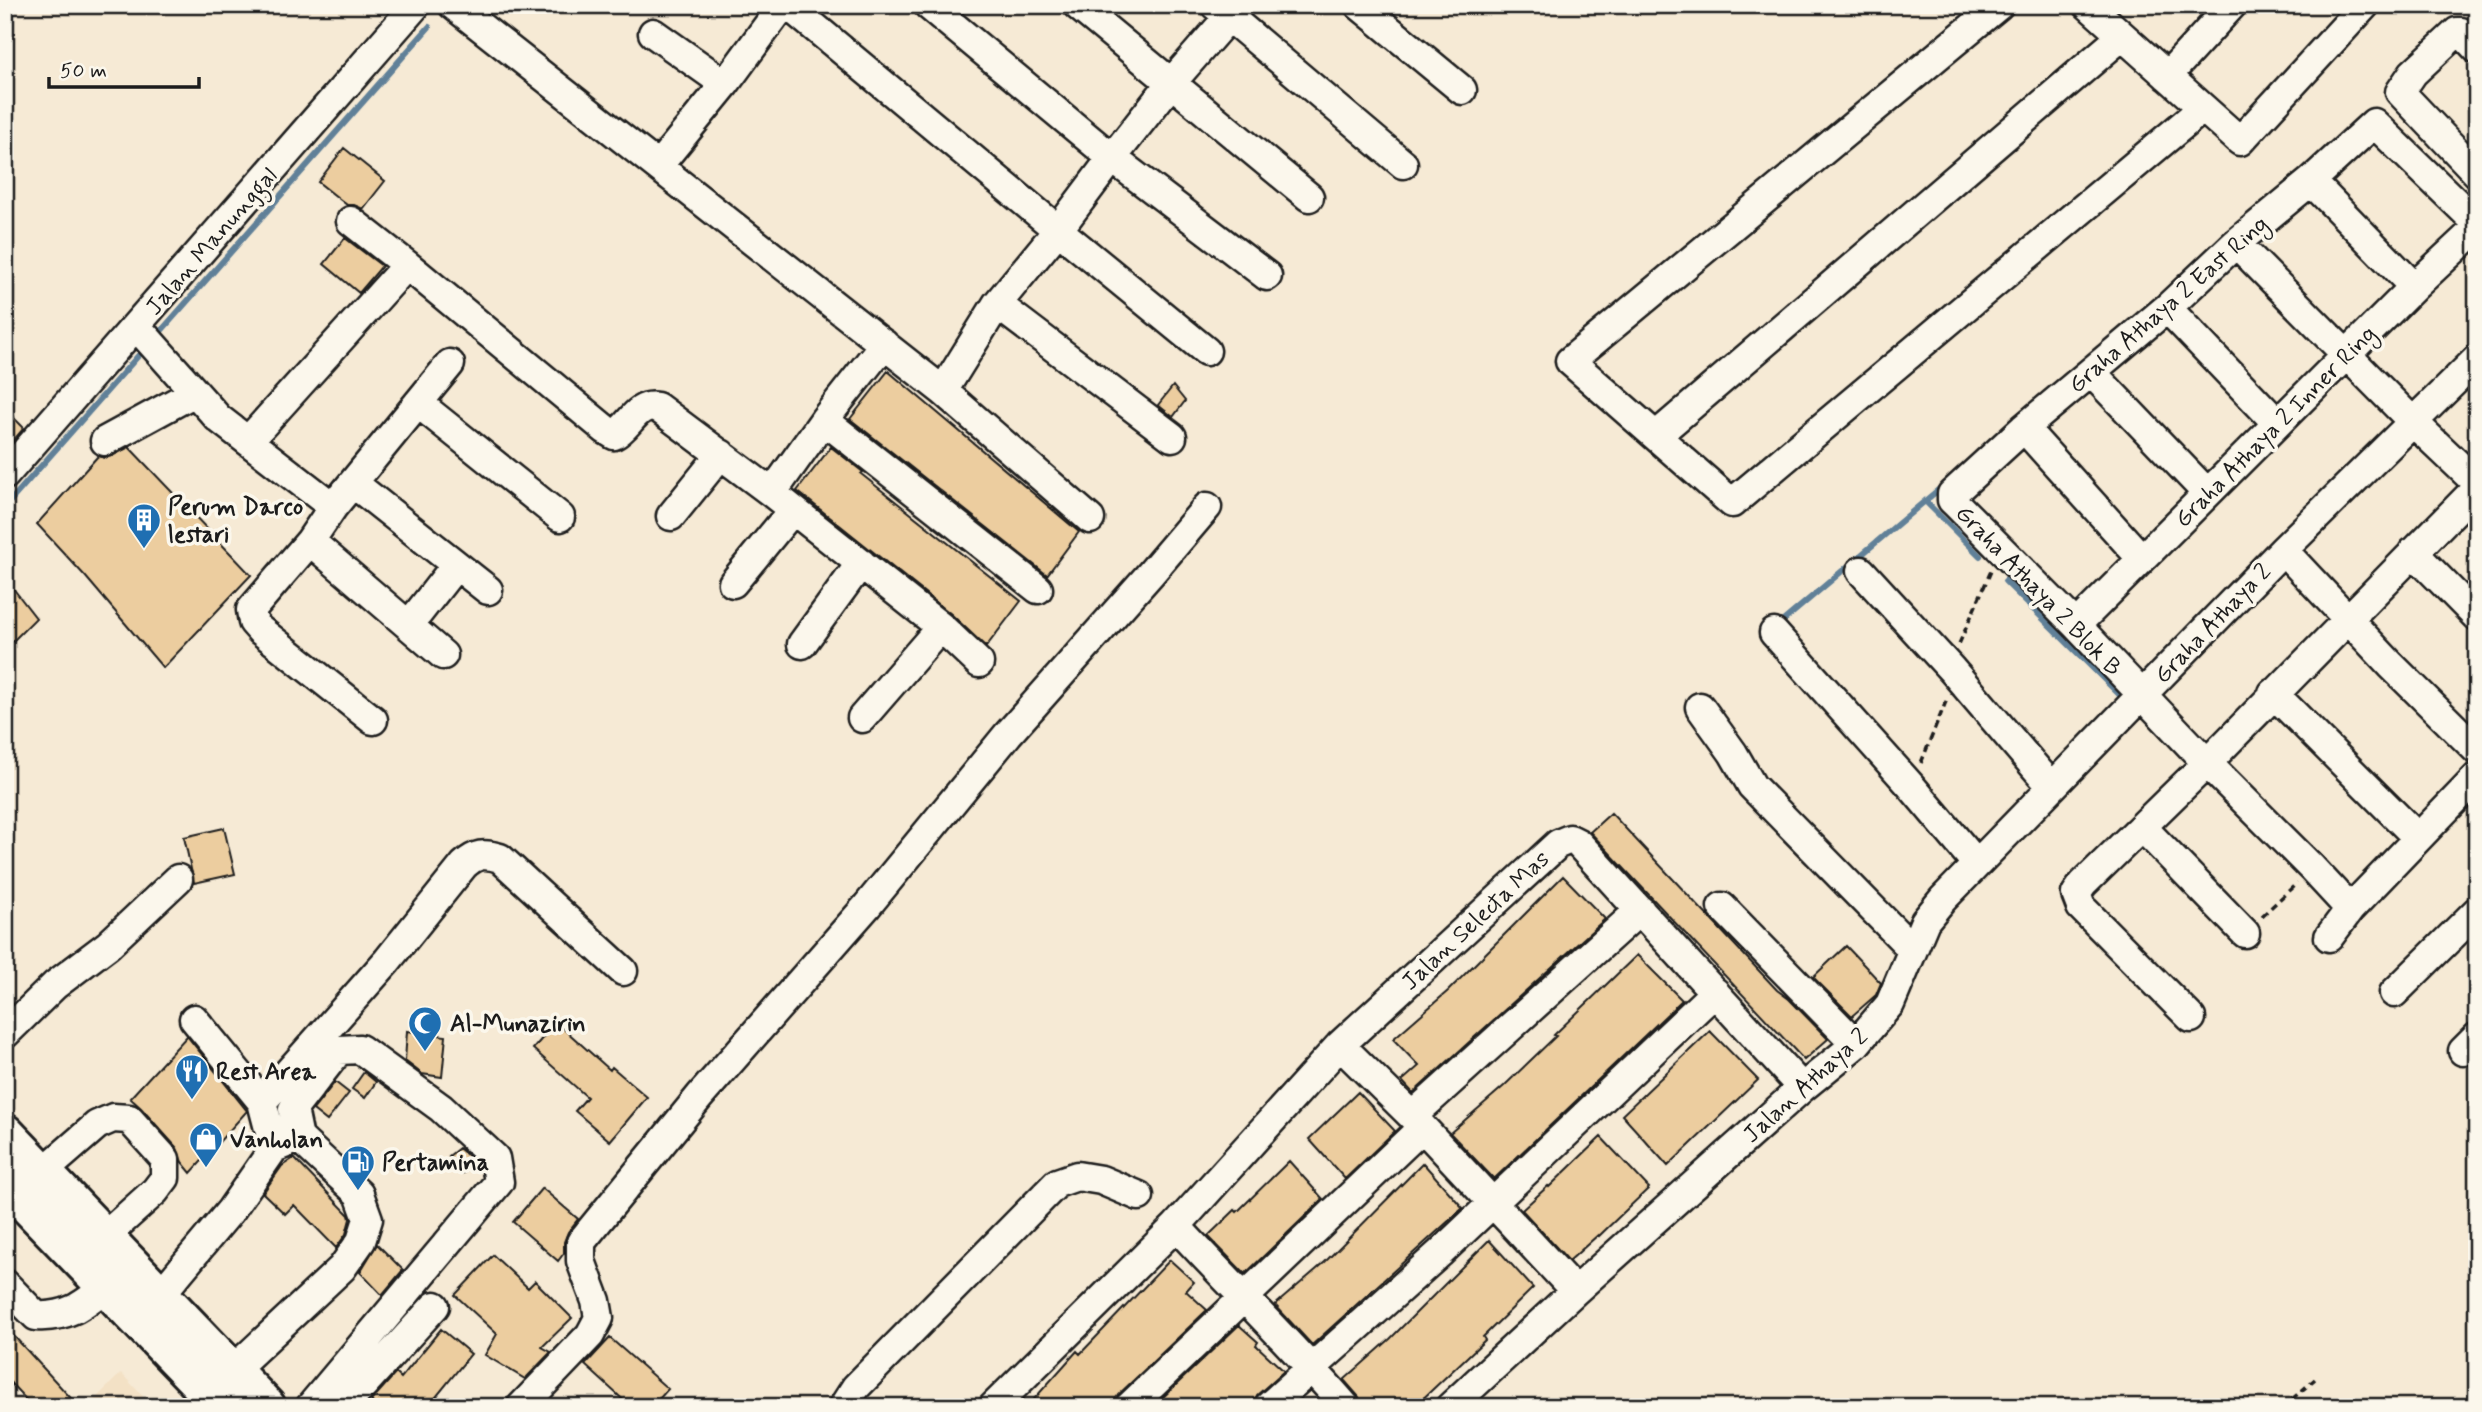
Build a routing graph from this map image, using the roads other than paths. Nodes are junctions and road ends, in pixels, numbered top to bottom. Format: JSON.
{"nodes":[{"id":1,"x":416,"y":5,"type":"edge"},
{"id":2,"x":453,"y":5,"type":"edge"},
{"id":3,"x":785,"y":5,"type":"edge"},
{"id":4,"x":928,"y":5,"type":"edge"},
{"id":5,"x":1077,"y":5,"type":"edge"},
{"id":6,"x":1359,"y":5,"type":"edge"},
{"id":7,"x":1999,"y":5,"type":"edge"},
{"id":8,"x":2232,"y":5,"type":"edge"},
{"id":9,"x":2365,"y":5,"type":"edge"},
{"id":10,"x":2095,"y":8,"type":"edge"},
{"id":11,"x":1228,"y":9,"type":"edge"},
{"id":12,"x":653,"y":33,"type":"dead end"},
{"id":13,"x":2122,"y":36,"type":"junction"},
{"id":14,"x":2477,"y":49,"type":"edge"},
{"id":15,"x":2167,"y":76,"type":"junction"},
{"id":16,"x":1171,"y":83,"type":"junction"},
{"id":17,"x":725,"y":84,"type":"junction"},
{"id":18,"x":1462,"y":90,"type":"dead end"},
{"id":19,"x":2203,"y":108,"type":"junction"},
{"id":20,"x":1112,"y":158,"type":"junction"},
{"id":21,"x":1403,"y":164,"type":"dead end"},
{"id":22,"x":658,"y":166,"type":"junction"},
{"id":23,"x":2477,"y":173,"type":"edge"},
{"id":24,"x":2311,"y":181,"type":"junction"},
{"id":25,"x":1309,"y":197,"type":"dead end"},
{"id":26,"x":351,"y":221,"type":"dead end"},
{"id":27,"x":2477,"y":226,"type":"edge"},
{"id":28,"x":1058,"y":230,"type":"junction"},
{"id":29,"x":2236,"y":243,"type":"junction"},
{"id":30,"x":407,"y":265,"type":"junction"},
{"id":31,"x":1267,"y":276,"type":"dead end"},
{"id":32,"x":2414,"y":287,"type":"junction"},
{"id":33,"x":997,"y":304,"type":"junction"},
{"id":34,"x":2167,"y":309,"type":"junction"},
{"id":35,"x":137,"y":327,"type":"junction"},
{"id":36,"x":884,"y":344,"type":"junction"},
{"id":37,"x":1206,"y":351,"type":"dead end"},
{"id":38,"x":2347,"y":355,"type":"junction"},
{"id":39,"x":2477,"y":359,"type":"edge"},
{"id":40,"x":450,"y":364,"type":"dead end"},
{"id":41,"x":2092,"y":373,"type":"junction"},
{"id":42,"x":943,"y":391,"type":"junction"},
{"id":43,"x":195,"y":393,"type":"junction"},
{"id":44,"x":418,"y":403,"type":"junction"},
{"id":45,"x":824,"y":420,"type":"junction"},
{"id":46,"x":2413,"y":422,"type":"junction"},
{"id":47,"x":2277,"y":423,"type":"junction"},
{"id":48,"x":2024,"y":428,"type":"junction"},
{"id":49,"x":1656,"y":436,"type":"junction"},
{"id":50,"x":1172,"y":437,"type":"dead end"},
{"id":51,"x":105,"y":441,"type":"dead end"},
{"id":52,"x":248,"y":441,"type":"junction"},
{"id":53,"x":721,"y":454,"type":"junction"},
{"id":54,"x":5,"y":475,"type":"edge"},
{"id":55,"x":353,"y":483,"type":"junction"},
{"id":56,"x":1962,"y":483,"type":"joint"},
{"id":57,"x":2477,"y":483,"type":"edge"},
{"id":58,"x":2477,"y":488,"type":"edge"},
{"id":59,"x":2207,"y":493,"type":"junction"},
{"id":60,"x":782,"y":502,"type":"junction"},
{"id":61,"x":333,"y":506,"type":"junction"},
{"id":62,"x":1207,"y":507,"type":"dead end"},
{"id":63,"x":671,"y":516,"type":"dead end"},
{"id":64,"x":560,"y":517,"type":"dead end"},
{"id":65,"x":1090,"y":519,"type":"dead end"},
{"id":66,"x":310,"y":541,"type":"junction"},
{"id":67,"x":2283,"y":550,"type":"junction"},
{"id":68,"x":2413,"y":552,"type":"junction"},
{"id":69,"x":2142,"y":559,"type":"junction"},
{"id":70,"x":860,"y":563,"type":"junction"},
{"id":71,"x":456,"y":565,"type":"junction"},
{"id":72,"x":1861,"y":571,"type":"dead end"},
{"id":73,"x":733,"y":583,"type":"dead end"},
{"id":74,"x":1038,"y":589,"type":"dead end"},
{"id":75,"x":488,"y":590,"type":"dead end"},
{"id":76,"x":2477,"y":617,"type":"edge"},
{"id":77,"x":2347,"y":620,"type":"junction"},
{"id":78,"x":409,"y":625,"type":"junction"},
{"id":79,"x":2076,"y":625,"type":"junction"},
{"id":80,"x":941,"y":627,"type":"junction"},
{"id":81,"x":1774,"y":634,"type":"dead end"},
{"id":82,"x":802,"y":644,"type":"dead end"},
{"id":83,"x":443,"y":655,"type":"dead end"},
{"id":84,"x":979,"y":663,"type":"dead end"},
{"id":85,"x":2273,"y":693,"type":"junction"},
{"id":86,"x":2141,"y":695,"type":"junction"},
{"id":87,"x":1700,"y":707,"type":"dead end"},
{"id":88,"x":862,"y":718,"type":"dead end"},
{"id":89,"x":373,"y":720,"type":"dead end"},
{"id":90,"x":2477,"y":750,"type":"edge"},
{"id":91,"x":2207,"y":763,"type":"junction"},
{"id":92,"x":2477,"y":777,"type":"edge"},
{"id":93,"x":2052,"y":787,"type":"junction"},
{"id":94,"x":2142,"y":827,"type":"junction"},
{"id":95,"x":2417,"y":837,"type":"junction"},
{"id":96,"x":1976,"y":863,"type":"junction"},
{"id":97,"x":178,"y":879,"type":"dead end"},
{"id":98,"x":1723,"y":907,"type":"dead end"},
{"id":99,"x":2350,"y":909,"type":"junction"},
{"id":100,"x":1640,"y":910,"type":"junction"},
{"id":101,"x":2477,"y":911,"type":"edge"},
{"id":102,"x":2245,"y":933,"type":"road end"},
{"id":103,"x":2329,"y":937,"type":"dead end"},
{"id":104,"x":1912,"y":949,"type":"junction"},
{"id":105,"x":623,"y":971,"type":"dead end"},
{"id":106,"x":1715,"y":992,"type":"junction"},
{"id":107,"x":2394,"y":993,"type":"dead end"},
{"id":108,"x":2191,"y":1018,"type":"dead end"},
{"id":109,"x":194,"y":1019,"type":"dead end"},
{"id":110,"x":5,"y":1034,"type":"edge"},
{"id":111,"x":1856,"y":1044,"type":"junction"},
{"id":112,"x":1340,"y":1045,"type":"junction"},
{"id":113,"x":1802,"y":1088,"type":"junction"},
{"id":114,"x":262,"y":1102,"type":"junction"},
{"id":115,"x":1417,"y":1122,"type":"junction"},
{"id":116,"x":5,"y":1134,"type":"edge"},
{"id":117,"x":286,"y":1143,"type":"junction"},
{"id":118,"x":43,"y":1172,"type":"junction"},
{"id":119,"x":5,"y":1181,"type":"edge"},
{"id":120,"x":1139,"y":1196,"type":"dead end"},
{"id":121,"x":1490,"y":1203,"type":"junction"},
{"id":122,"x":1176,"y":1226,"type":"junction"},
{"id":123,"x":104,"y":1237,"type":"junction"},
{"id":124,"x":5,"y":1284,"type":"edge"},
{"id":125,"x":107,"y":1286,"type":"junction"},
{"id":126,"x":1575,"y":1291,"type":"junction"},
{"id":127,"x":160,"y":1295,"type":"junction"},
{"id":128,"x":1242,"y":1298,"type":"junction"},
{"id":129,"x":435,"y":1306,"type":"dead end"},
{"id":130,"x":1311,"y":1366,"type":"junction"},
{"id":131,"x":233,"y":1370,"type":"junction"},
{"id":132,"x":223,"y":1407,"type":"edge"},
{"id":133,"x":266,"y":1407,"type":"edge"},
{"id":134,"x":310,"y":1407,"type":"edge"},
{"id":135,"x":343,"y":1407,"type":"edge"},
{"id":136,"x":521,"y":1407,"type":"edge"},
{"id":137,"x":843,"y":1407,"type":"edge"},
{"id":138,"x":992,"y":1407,"type":"edge"},
{"id":139,"x":1129,"y":1407,"type":"edge"},
{"id":140,"x":1268,"y":1407,"type":"edge"},
{"id":141,"x":1346,"y":1407,"type":"edge"},
{"id":142,"x":1450,"y":1407,"type":"edge"}],
"edges":[{"from":1,"to":35,"type":"street","name":"Jalan Manunggal"},
{"from":2,"to":22,"type":"street"},
{"from":3,"to":17,"type":"street"},
{"from":3,"to":28,"type":"street"},
{"from":4,"to":20,"type":"street"},
{"from":5,"to":16,"type":"street"},
{"from":6,"to":18,"type":"street"},
{"from":7,"to":49,"type":"street"},
{"from":8,"to":15,"type":"street"},
{"from":9,"to":19,"type":"street"},
{"from":10,"to":13,"type":"street"},
{"from":11,"to":16,"type":"street"},
{"from":11,"to":21,"type":"street"},
{"from":12,"to":17,"type":"street"},
{"from":13,"to":15,"type":"street"},
{"from":13,"to":49,"type":"street"},
{"from":14,"to":23,"type":"street"},
{"from":15,"to":19,"type":"street"},
{"from":16,"to":20,"type":"street"},
{"from":16,"to":25,"type":"street"},
{"from":17,"to":22,"type":"street"},
{"from":19,"to":49,"type":"street"},
{"from":20,"to":28,"type":"street"},
{"from":20,"to":31,"type":"street"},
{"from":22,"to":36,"type":"street"},
{"from":24,"to":27,"type":"street","name":"Graha Athaya 2 East Ring"},
{"from":24,"to":29,"type":"street","name":"Graha Athaya 2 East Ring"},
{"from":24,"to":32,"type":"street"},
{"from":26,"to":30,"type":"street"},
{"from":27,"to":32,"type":"street","name":"Graha Athaya 2 Inner Ring"},
{"from":28,"to":33,"type":"street"},
{"from":28,"to":37,"type":"street"},
{"from":29,"to":34,"type":"street","name":"Graha Athaya 2 East Ring"},
{"from":29,"to":38,"type":"street"},
{"from":30,"to":52,"type":"street"},
{"from":30,"to":53,"type":"street"},
{"from":32,"to":38,"type":"street","name":"Graha Athaya 2 Inner Ring"},
{"from":33,"to":42,"type":"street"},
{"from":33,"to":50,"type":"street"},
{"from":34,"to":41,"type":"street","name":"Graha Athaya 2 East Ring"},
{"from":34,"to":47,"type":"street"},
{"from":35,"to":43,"type":"street"},
{"from":35,"to":54,"type":"street","name":"Jalan Manunggal"},
{"from":36,"to":42,"type":"street"},
{"from":36,"to":45,"type":"street"},
{"from":38,"to":46,"type":"street"},
{"from":38,"to":47,"type":"street","name":"Graha Athaya 2 Inner Ring"},
{"from":39,"to":46,"type":"street","name":"Graha Athaya 2"},
{"from":40,"to":44,"type":"street"},
{"from":41,"to":48,"type":"street","name":"Graha Athaya 2 East Ring"},
{"from":41,"to":59,"type":"street"},
{"from":42,"to":65,"type":"street"},
{"from":43,"to":51,"type":"street"},
{"from":43,"to":52,"type":"street"},
{"from":44,"to":55,"type":"street"},
{"from":44,"to":64,"type":"street"},
{"from":45,"to":60,"type":"street"},
{"from":45,"to":74,"type":"street"},
{"from":46,"to":57,"type":"street"},
{"from":46,"to":67,"type":"street","name":"Graha Athaya 2"},
{"from":47,"to":59,"type":"street","name":"Graha Athaya 2 Inner Ring"},
{"from":48,"to":56,"type":"street","name":"Graha Athaya 2 East Ring"},
{"from":48,"to":69,"type":"street"},
{"from":52,"to":61,"type":"street"},
{"from":53,"to":60,"type":"street"},
{"from":53,"to":63,"type":"street"},
{"from":55,"to":61,"type":"street"},
{"from":55,"to":71,"type":"street"},
{"from":56,"to":79,"type":"street","name":"Graha Athaya 2 Blok B"},
{"from":58,"to":68,"type":"street"},
{"from":59,"to":69,"type":"street","name":"Graha Athaya 2 Inner Ring"},
{"from":60,"to":70,"type":"street"},
{"from":60,"to":73,"type":"street"},
{"from":61,"to":66,"type":"street"},
{"from":62,"to":136,"type":"street"},
{"from":66,"to":78,"type":"street"},
{"from":66,"to":89,"type":"street"},
{"from":67,"to":77,"type":"street","name":"Graha Athaya 2"},
{"from":67,"to":86,"type":"street","name":"Graha Athaya 2"},
{"from":68,"to":76,"type":"street"},
{"from":68,"to":77,"type":"street"},
{"from":69,"to":79,"type":"street","name":"Graha Athaya 2 Inner Ring"},
{"from":70,"to":80,"type":"street"},
{"from":70,"to":82,"type":"street"},
{"from":71,"to":75,"type":"street"},
{"from":71,"to":78,"type":"street"},
{"from":72,"to":93,"type":"street"},
{"from":77,"to":85,"type":"street"},
{"from":77,"to":90,"type":"street","name":"Graha Athaya 2"},
{"from":78,"to":83,"type":"street"},
{"from":79,"to":86,"type":"street","name":"Graha Athaya 2 Blok B"},
{"from":80,"to":84,"type":"street"},
{"from":80,"to":88,"type":"street"},
{"from":81,"to":96,"type":"street"},
{"from":85,"to":91,"type":"street"},
{"from":85,"to":95,"type":"street"},
{"from":86,"to":91,"type":"street","name":"Graha Athaya 2 Blok B"},
{"from":86,"to":93,"type":"street","name":"Jalan Athaya 2"},
{"from":87,"to":104,"type":"street"},
{"from":91,"to":94,"type":"street"},
{"from":91,"to":99,"type":"street","name":"Graha Athaya 2 Blok B"},
{"from":92,"to":95,"type":"street"},
{"from":93,"to":96,"type":"street","name":"Jalan Athaya 2"},
{"from":94,"to":102,"type":"street"},
{"from":94,"to":108,"type":"street"},
{"from":95,"to":99,"type":"street"},
{"from":96,"to":104,"type":"street","name":"Jalan Athaya 2"},
{"from":97,"to":110,"type":"street"},
{"from":98,"to":111,"type":"street"},
{"from":99,"to":103,"type":"street"},
{"from":100,"to":106,"type":"street","name":"Jalan Selecta Mas"},
{"from":100,"to":112,"type":"street","name":"Jalan Selecta Mas"},
{"from":100,"to":115,"type":"street"},
{"from":101,"to":107,"type":"street"},
{"from":104,"to":111,"type":"street","name":"Jalan Athaya 2"},
{"from":105,"to":114,"type":"street"},
{"from":106,"to":113,"type":"street","name":"Jalan Selecta Mas"},
{"from":106,"to":121,"type":"street"},
{"from":109,"to":114,"type":"street"},
{"from":111,"to":113,"type":"street","name":"Jalan Athaya 2"},
{"from":112,"to":115,"type":"street"},
{"from":112,"to":122,"type":"street","name":"Jalan Selecta Mas"},
{"from":113,"to":126,"type":"street","name":"Jalan Athaya 2"},
{"from":114,"to":117,"type":"street"},
{"from":115,"to":121,"type":"street"},
{"from":115,"to":128,"type":"street"},
{"from":116,"to":118,"type":"highway"},
{"from":117,"to":127,"type":"street"},
{"from":117,"to":131,"type":"street"},
{"from":117,"to":134,"type":"street"},
{"from":118,"to":123,"type":"highway"},
{"from":118,"to":123,"type":"street"},
{"from":119,"to":125,"type":"highway"},
{"from":120,"to":137,"type":"street"},
{"from":121,"to":126,"type":"street"},
{"from":121,"to":130,"type":"street"},
{"from":122,"to":128,"type":"street"},
{"from":122,"to":138,"type":"street","name":"Jalan Selecta Mas"},
{"from":123,"to":127,"type":"highway"},
{"from":124,"to":125,"type":"street"},
{"from":125,"to":132,"type":"highway"},
{"from":126,"to":142,"type":"street","name":"Jalan Athaya 2"},
{"from":127,"to":131,"type":"highway"},
{"from":128,"to":130,"type":"street"},
{"from":128,"to":139,"type":"street"},
{"from":129,"to":135,"type":"street"},
{"from":130,"to":140,"type":"street"},
{"from":130,"to":141,"type":"street"},
{"from":131,"to":133,"type":"highway"}]}
